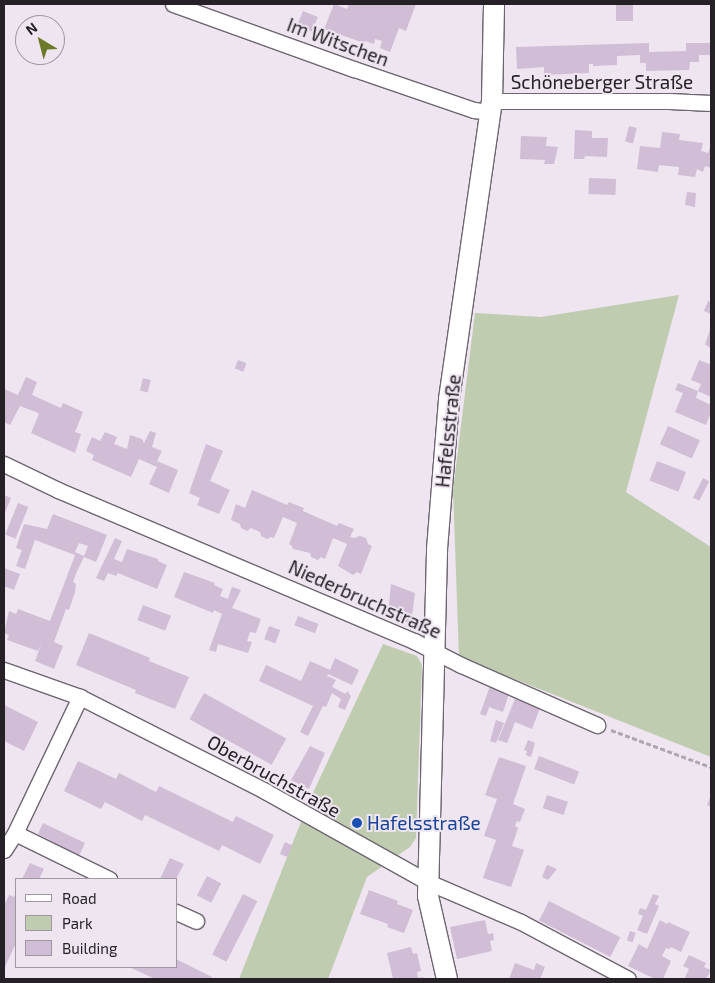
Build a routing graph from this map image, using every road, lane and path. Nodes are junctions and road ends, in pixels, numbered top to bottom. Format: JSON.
{"nodes":[{"id":1,"x":173,"y":4,"type":"edge"},
{"id":2,"x":494,"y":4,"type":"edge"},
{"id":3,"x":711,"y":103,"type":"edge"},
{"id":4,"x":492,"y":107,"type":"junction"},
{"id":5,"x":4,"y":464,"type":"edge"},
{"id":6,"x":435,"y":651,"type":"junction"},
{"id":7,"x":4,"y":670,"type":"edge"},
{"id":8,"x":80,"y":697,"type":"junction"},
{"id":9,"x":597,"y":725,"type":"joint"},
{"id":10,"x":711,"y":767,"type":"edge"},
{"id":11,"x":15,"y":833,"type":"junction"},
{"id":12,"x":4,"y":850,"type":"edge"},
{"id":13,"x":107,"y":878,"type":"edge"},
{"id":14,"x":428,"y":882,"type":"junction"},
{"id":15,"x":178,"y":913,"type":"edge"},
{"id":16,"x":196,"y":921,"type":"dead end"},
{"id":17,"x":447,"y":979,"type":"edge"},
{"id":18,"x":628,"y":979,"type":"edge"}],
"edges":[{"from":1,"to":4,"type":"street","name":"Im Witschen"},
{"from":2,"to":4,"type":"main road","name":"Hafelsstraße"},
{"from":3,"to":4,"type":"street","name":"Schöneberger Straße"},
{"from":4,"to":6,"type":"main road","name":"Hafelsstraße"},
{"from":5,"to":6,"type":"street","name":"Niederbruchstraße"},
{"from":6,"to":9,"type":"street","name":"Niederbruchstraße"},
{"from":6,"to":14,"type":"main road","name":"Hafelsstraße"},
{"from":7,"to":8,"type":"street","name":"Oberbruchstraße"},
{"from":8,"to":11,"type":"street"},
{"from":8,"to":14,"type":"street","name":"Oberbruchstraße"},
{"from":9,"to":10,"type":"path"},
{"from":11,"to":12,"type":"street"},
{"from":11,"to":13,"type":"street"},
{"from":14,"to":17,"type":"main road","name":"Hafelsstraße"},
{"from":14,"to":18,"type":"street","name":"Oberbruchstraße"},
{"from":15,"to":16,"type":"street"}]}
